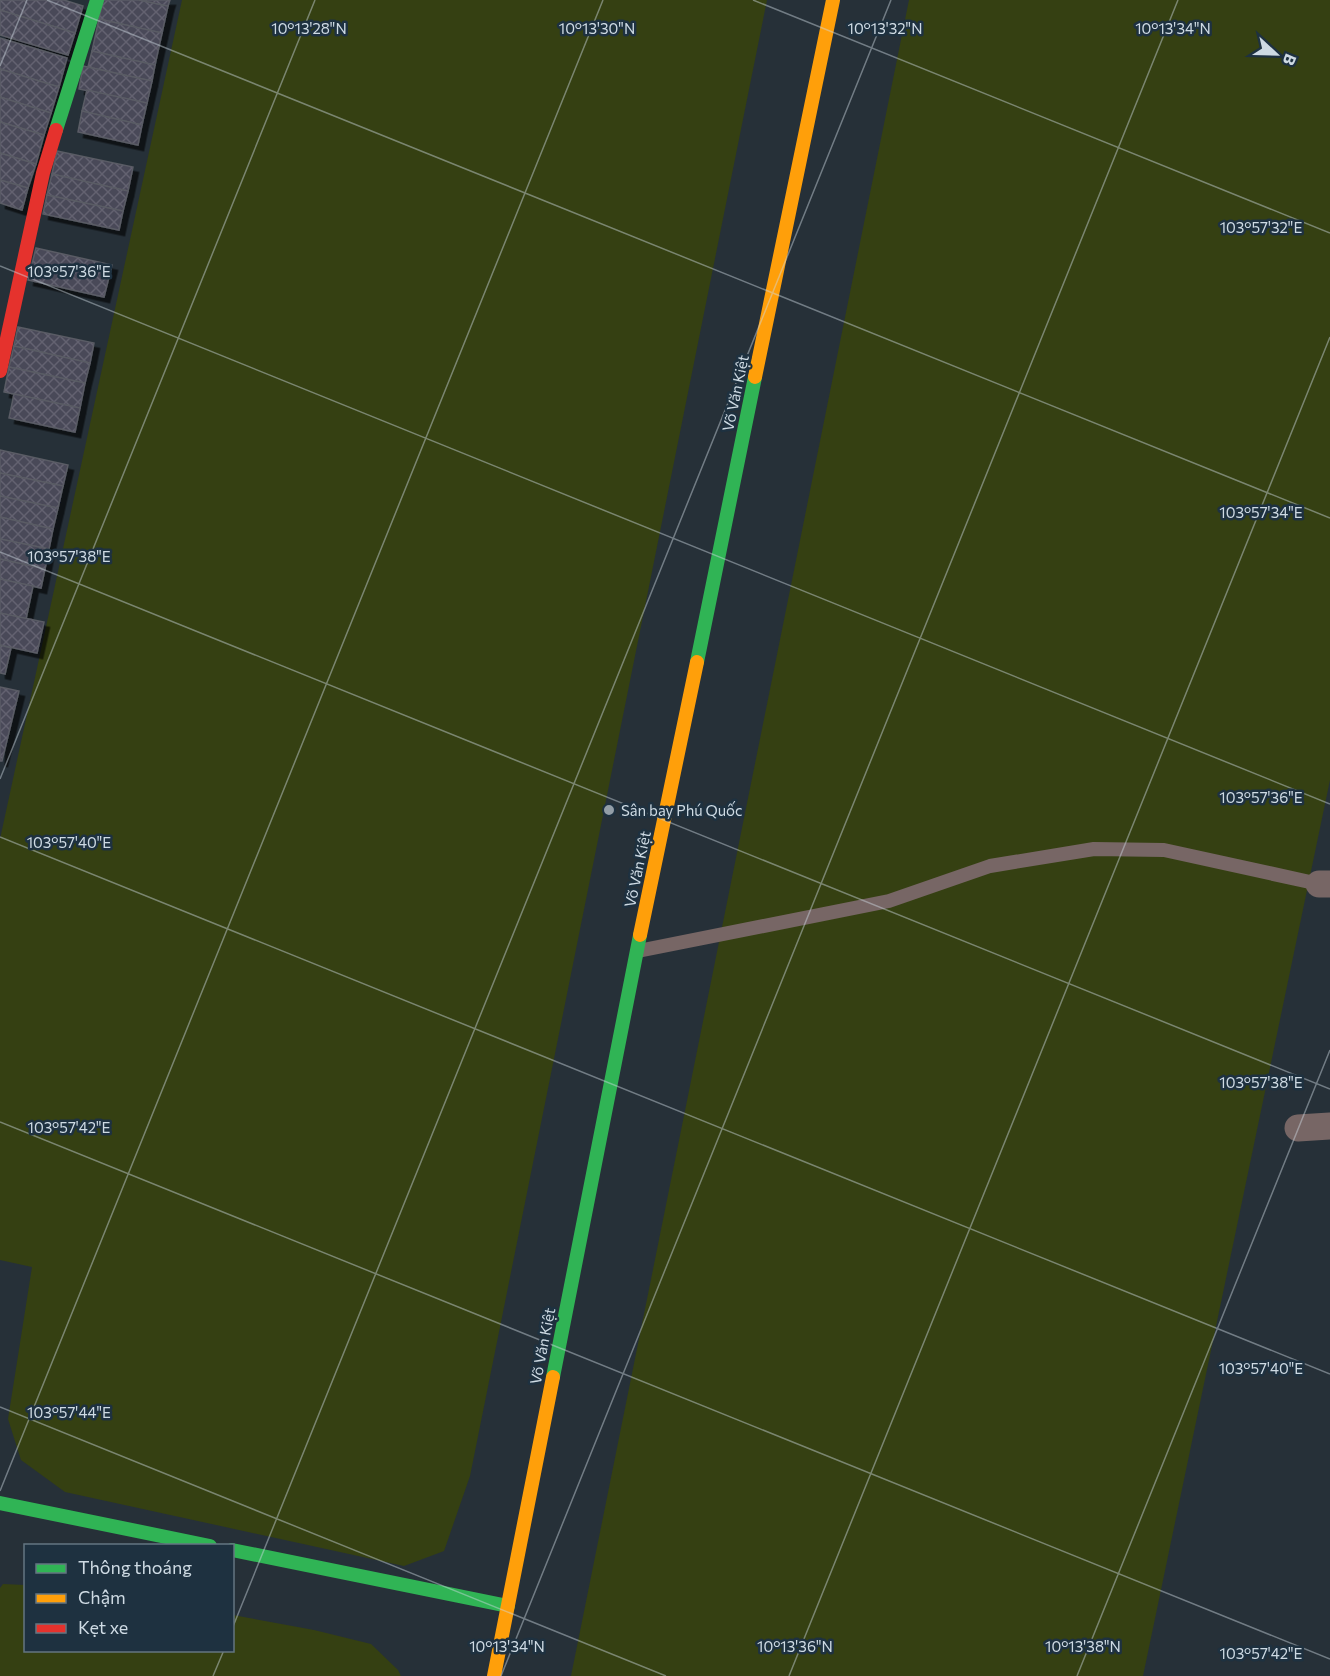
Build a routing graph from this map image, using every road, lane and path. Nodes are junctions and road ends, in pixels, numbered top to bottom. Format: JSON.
{"nodes":[{"id":1,"x":97,"y":0,"type":"edge"},
{"id":2,"x":832,"y":0,"type":"edge"},
{"id":3,"x":0,"y":371,"type":"edge"},
{"id":4,"x":1325,"y":884,"type":"edge"},
{"id":5,"x":637,"y":951,"type":"junction"},
{"id":6,"x":1330,"y":1126,"type":"edge"},
{"id":7,"x":1298,"y":1128,"type":"dead end"},
{"id":8,"x":0,"y":1503,"type":"edge"},
{"id":9,"x":205,"y":1544,"type":"edge"},
{"id":10,"x":234,"y":1550,"type":"edge"},
{"id":11,"x":508,"y":1606,"type":"junction"},
{"id":12,"x":494,"y":1676,"type":"edge"}],
"edges":[{"from":1,"to":3,"type":"street"},
{"from":2,"to":5,"type":"street","name":"Võ Văn Kiệt"},
{"from":4,"to":5,"type":"lane"},
{"from":5,"to":11,"type":"street","name":"Võ Văn Kiệt"},
{"from":6,"to":7,"type":"street"},
{"from":8,"to":9,"type":"street"},
{"from":10,"to":11,"type":"street"},
{"from":11,"to":12,"type":"street","name":"Võ Văn Kiệt"}]}
